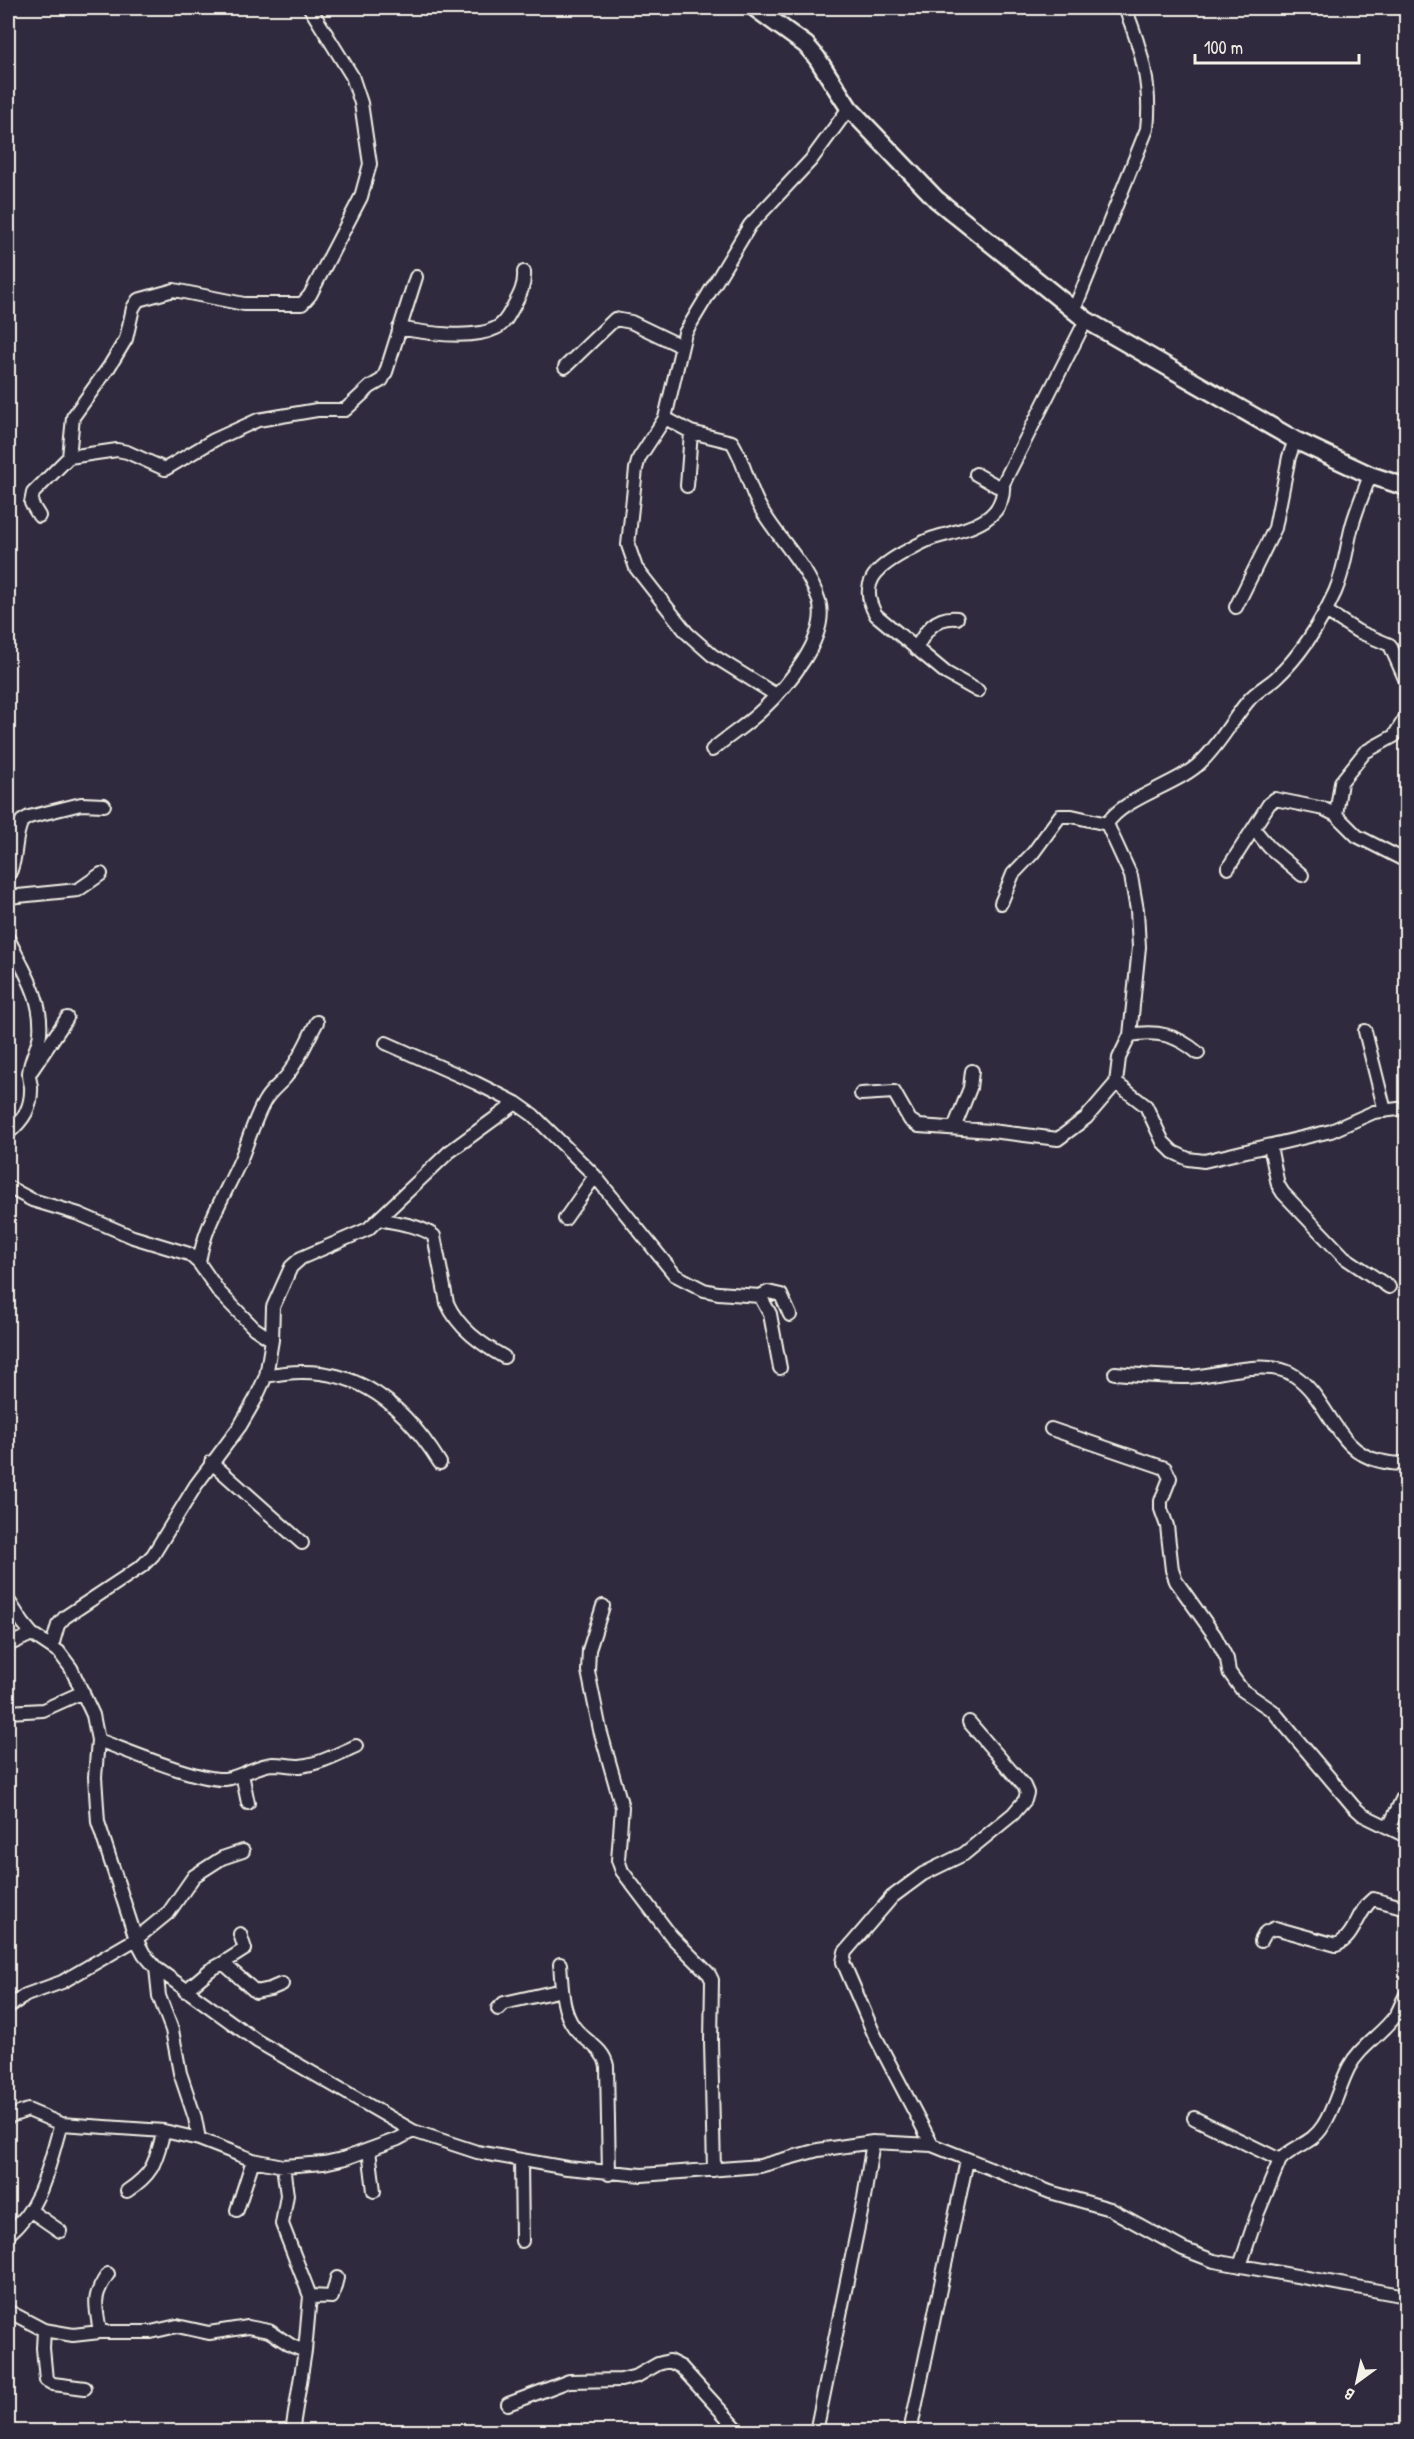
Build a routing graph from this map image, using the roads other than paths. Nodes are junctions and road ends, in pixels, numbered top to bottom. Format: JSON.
{"nodes":[{"id":1,"x":310,"y":8,"type":"edge"},
{"id":2,"x":755,"y":8,"type":"edge"},
{"id":3,"x":1125,"y":8,"type":"edge"},
{"id":4,"x":849,"y":108,"type":"junction"},
{"id":5,"x":524,"y":272,"type":"dead end"},
{"id":6,"x":416,"y":277,"type":"dead end"},
{"id":7,"x":1080,"y":315,"type":"junction"},
{"id":8,"x":399,"y":328,"type":"junction"},
{"id":9,"x":681,"y":346,"type":"junction"},
{"id":10,"x":565,"y":367,"type":"dead end"},
{"id":11,"x":665,"y":418,"type":"junction"},
{"id":12,"x":691,"y":432,"type":"junction"},
{"id":13,"x":1295,"y":440,"type":"junction"},
{"id":14,"x":69,"y":457,"type":"junction"},
{"id":15,"x":976,"y":474,"type":"dead end"},
{"id":16,"x":1370,"y":475,"type":"junction"},
{"id":17,"x":1003,"y":484,"type":"junction"},
{"id":18,"x":687,"y":486,"type":"dead end"},
{"id":19,"x":1407,"y":487,"type":"edge"},
{"id":20,"x":39,"y":516,"type":"dead end"},
{"id":21,"x":1236,"y":607,"type":"dead end"},
{"id":22,"x":1326,"y":611,"type":"junction"},
{"id":23,"x":957,"y":618,"type":"dead end"},
{"id":24,"x":916,"y":649,"type":"junction"},
{"id":25,"x":1407,"y":681,"type":"edge"},
{"id":26,"x":978,"y":691,"type":"dead end"},
{"id":27,"x":776,"y":695,"type":"junction"},
{"id":28,"x":1407,"y":717,"type":"edge"},
{"id":29,"x":712,"y":750,"type":"dead end"},
{"id":30,"x":104,"y":805,"type":"dead end"},
{"id":31,"x":1336,"y":815,"type":"junction"},
{"id":32,"x":1107,"y":824,"type":"junction"},
{"id":33,"x":1254,"y":830,"type":"junction"},
{"id":34,"x":1407,"y":861,"type":"edge"},
{"id":35,"x":1228,"y":868,"type":"dead end"},
{"id":36,"x":101,"y":874,"type":"dead end"},
{"id":37,"x":1302,"y":875,"type":"dead end"},
{"id":38,"x":8,"y":876,"type":"edge"},
{"id":39,"x":8,"y":897,"type":"edge"},
{"id":40,"x":1001,"y":903,"type":"dead end"},
{"id":41,"x":8,"y":938,"type":"edge"},
{"id":42,"x":68,"y":1018,"type":"dead end"},
{"id":43,"x":316,"y":1022,"type":"dead end"},
{"id":44,"x":1365,"y":1031,"type":"dead end"},
{"id":45,"x":1130,"y":1035,"type":"junction"},
{"id":46,"x":386,"y":1042,"type":"dead end"},
{"id":47,"x":1198,"y":1053,"type":"dead end"},
{"id":48,"x":972,"y":1071,"type":"dead end"},
{"id":49,"x":29,"y":1073,"type":"junction"},
{"id":50,"x":1116,"y":1083,"type":"junction"},
{"id":51,"x":861,"y":1094,"type":"dead end"},
{"id":52,"x":516,"y":1104,"type":"junction"},
{"id":53,"x":1407,"y":1108,"type":"edge"},
{"id":54,"x":1385,"y":1111,"type":"junction"},
{"id":55,"x":954,"y":1128,"type":"junction"},
{"id":56,"x":8,"y":1133,"type":"edge"},
{"id":57,"x":1270,"y":1146,"type":"junction"},
{"id":58,"x":595,"y":1176,"type":"junction"},
{"id":59,"x":8,"y":1187,"type":"edge"},
{"id":60,"x":379,"y":1219,"type":"junction"},
{"id":61,"x":565,"y":1219,"type":"dead end"},
{"id":62,"x":199,"y":1263,"type":"junction"},
{"id":63,"x":1389,"y":1287,"type":"dead end"},
{"id":64,"x":760,"y":1296,"type":"junction"},
{"id":65,"x":790,"y":1315,"type":"dead end"},
{"id":66,"x":272,"y":1341,"type":"junction"},
{"id":67,"x":504,"y":1357,"type":"dead end"},
{"id":68,"x":780,"y":1368,"type":"dead end"},
{"id":69,"x":1115,"y":1373,"type":"dead end"},
{"id":70,"x":266,"y":1376,"type":"junction"},
{"id":71,"x":1051,"y":1429,"type":"dead end"},
{"id":72,"x":212,"y":1462,"type":"junction"},
{"id":73,"x":1407,"y":1462,"type":"edge"},
{"id":74,"x":440,"y":1463,"type":"dead end"},
{"id":75,"x":302,"y":1543,"type":"dead end"},
{"id":76,"x":8,"y":1600,"type":"edge"},
{"id":77,"x":603,"y":1606,"type":"dead end"},
{"id":78,"x":32,"y":1634,"type":"junction"},
{"id":79,"x":8,"y":1645,"type":"edge"},
{"id":80,"x":52,"y":1646,"type":"junction"},
{"id":81,"x":83,"y":1692,"type":"junction"},
{"id":82,"x":8,"y":1712,"type":"edge"},
{"id":83,"x":969,"y":1722,"type":"dead end"},
{"id":84,"x":98,"y":1740,"type":"junction"},
{"id":85,"x":356,"y":1746,"type":"dead end"},
{"id":86,"x":242,"y":1774,"type":"junction"},
{"id":87,"x":1407,"y":1791,"type":"edge"},
{"id":88,"x":248,"y":1803,"type":"dead end"},
{"id":89,"x":1389,"y":1827,"type":"junction"},
{"id":90,"x":1407,"y":1836,"type":"edge"},
{"id":91,"x":243,"y":1851,"type":"dead end"},
{"id":92,"x":1407,"y":1908,"type":"edge"},
{"id":93,"x":240,"y":1934,"type":"dead end"},
{"id":94,"x":136,"y":1939,"type":"junction"},
{"id":95,"x":1261,"y":1941,"type":"dead end"},
{"id":96,"x":223,"y":1963,"type":"junction"},
{"id":97,"x":560,"y":1964,"type":"dead end"},
{"id":98,"x":156,"y":1968,"type":"junction"},
{"id":99,"x":282,"y":1984,"type":"dead end"},
{"id":100,"x":562,"y":1990,"type":"junction"},
{"id":101,"x":185,"y":1991,"type":"junction"},
{"id":102,"x":1407,"y":1995,"type":"edge"},
{"id":103,"x":8,"y":2007,"type":"edge"},
{"id":104,"x":498,"y":2009,"type":"dead end"},
{"id":105,"x":8,"y":2117,"type":"edge"},
{"id":106,"x":1194,"y":2118,"type":"dead end"},
{"id":107,"x":61,"y":2124,"type":"junction"},
{"id":108,"x":164,"y":2131,"type":"junction"},
{"id":109,"x":413,"y":2131,"type":"junction"},
{"id":110,"x":199,"y":2139,"type":"junction"},
{"id":111,"x":873,"y":2142,"type":"junction"},
{"id":112,"x":932,"y":2145,"type":"junction"},
{"id":113,"x":369,"y":2150,"type":"junction"},
{"id":114,"x":253,"y":2160,"type":"junction"},
{"id":115,"x":967,"y":2160,"type":"junction"},
{"id":116,"x":1280,"y":2160,"type":"junction"},
{"id":117,"x":521,"y":2161,"type":"junction"},
{"id":118,"x":283,"y":2166,"type":"junction"},
{"id":119,"x":714,"y":2170,"type":"junction"},
{"id":120,"x":609,"y":2174,"type":"junction"},
{"id":121,"x":127,"y":2191,"type":"dead end"},
{"id":122,"x":374,"y":2191,"type":"dead end"},
{"id":123,"x":237,"y":2210,"type":"dead end"},
{"id":124,"x":32,"y":2211,"type":"junction"},
{"id":125,"x":60,"y":2231,"type":"dead end"},
{"id":126,"x":8,"y":2235,"type":"edge"},
{"id":127,"x":522,"y":2241,"type":"dead end"},
{"id":128,"x":1240,"y":2265,"type":"junction"},
{"id":129,"x":108,"y":2274,"type":"dead end"},
{"id":130,"x":337,"y":2278,"type":"dead end"},
{"id":131,"x":310,"y":2296,"type":"junction"},
{"id":132,"x":1407,"y":2296,"type":"edge"},
{"id":133,"x":8,"y":2311,"type":"edge"},
{"id":134,"x":44,"y":2330,"type":"junction"},
{"id":135,"x":100,"y":2332,"type":"junction"},
{"id":136,"x":305,"y":2350,"type":"junction"},
{"id":137,"x":85,"y":2388,"type":"dead end"},
{"id":138,"x":508,"y":2404,"type":"dead end"},
{"id":139,"x":292,"y":2432,"type":"edge"},
{"id":140,"x":740,"y":2432,"type":"edge"},
{"id":141,"x":816,"y":2432,"type":"edge"},
{"id":142,"x":910,"y":2432,"type":"edge"}],
"edges":[{"from":1,"to":14,"type":"street"},
{"from":2,"to":4,"type":"main road"},
{"from":3,"to":7,"type":"street"},
{"from":4,"to":7,"type":"main road"},
{"from":4,"to":9,"type":"street"},
{"from":5,"to":8,"type":"street"},
{"from":6,"to":8,"type":"street"},
{"from":7,"to":13,"type":"main road"},
{"from":7,"to":17,"type":"street"},
{"from":8,"to":14,"type":"street"},
{"from":9,"to":10,"type":"street"},
{"from":9,"to":11,"type":"street"},
{"from":11,"to":12,"type":"street"},
{"from":11,"to":27,"type":"street"},
{"from":12,"to":18,"type":"street"},
{"from":12,"to":27,"type":"street"},
{"from":13,"to":16,"type":"main road"},
{"from":13,"to":21,"type":"street"},
{"from":14,"to":20,"type":"street"},
{"from":15,"to":17,"type":"street"},
{"from":16,"to":19,"type":"main road"},
{"from":16,"to":22,"type":"street"},
{"from":17,"to":24,"type":"street"},
{"from":22,"to":25,"type":"street"},
{"from":22,"to":32,"type":"street"},
{"from":23,"to":24,"type":"street"},
{"from":24,"to":26,"type":"street"},
{"from":27,"to":29,"type":"street"},
{"from":28,"to":31,"type":"street"},
{"from":30,"to":38,"type":"street"},
{"from":31,"to":33,"type":"street"},
{"from":31,"to":34,"type":"street"},
{"from":32,"to":40,"type":"street"},
{"from":32,"to":45,"type":"street"},
{"from":33,"to":35,"type":"street"},
{"from":33,"to":37,"type":"street"},
{"from":36,"to":39,"type":"street"},
{"from":41,"to":49,"type":"street"},
{"from":42,"to":49,"type":"street"},
{"from":43,"to":62,"type":"street"},
{"from":44,"to":54,"type":"street"},
{"from":45,"to":47,"type":"street"},
{"from":45,"to":50,"type":"street"},
{"from":46,"to":52,"type":"street"},
{"from":48,"to":55,"type":"street"},
{"from":49,"to":56,"type":"street"},
{"from":50,"to":55,"type":"street"},
{"from":50,"to":57,"type":"street"},
{"from":51,"to":55,"type":"street"},
{"from":52,"to":58,"type":"street"},
{"from":52,"to":60,"type":"street"},
{"from":53,"to":54,"type":"street"},
{"from":54,"to":57,"type":"street"},
{"from":57,"to":63,"type":"street"},
{"from":58,"to":61,"type":"street"},
{"from":58,"to":64,"type":"street"},
{"from":59,"to":62,"type":"street"},
{"from":60,"to":66,"type":"street"},
{"from":60,"to":67,"type":"street"},
{"from":62,"to":66,"type":"street"},
{"from":64,"to":65,"type":"street"},
{"from":64,"to":68,"type":"street"},
{"from":66,"to":70,"type":"street"},
{"from":69,"to":73,"type":"street"},
{"from":70,"to":72,"type":"street"},
{"from":70,"to":74,"type":"street"},
{"from":71,"to":89,"type":"street"},
{"from":72,"to":75,"type":"street"},
{"from":72,"to":80,"type":"street"},
{"from":76,"to":78,"type":"street"},
{"from":77,"to":119,"type":"street"},
{"from":78,"to":79,"type":"street"},
{"from":78,"to":80,"type":"street"},
{"from":80,"to":81,"type":"street"},
{"from":81,"to":82,"type":"street"},
{"from":81,"to":84,"type":"street"},
{"from":83,"to":112,"type":"street"},
{"from":84,"to":86,"type":"street"},
{"from":84,"to":94,"type":"street"},
{"from":85,"to":86,"type":"street"},
{"from":86,"to":88,"type":"street"},
{"from":87,"to":89,"type":"street"},
{"from":89,"to":90,"type":"street"},
{"from":91,"to":94,"type":"street"},
{"from":92,"to":95,"type":"street"},
{"from":93,"to":96,"type":"street"},
{"from":94,"to":98,"type":"street"},
{"from":94,"to":103,"type":"street"},
{"from":96,"to":99,"type":"street"},
{"from":96,"to":101,"type":"street"},
{"from":97,"to":100,"type":"street"},
{"from":98,"to":101,"type":"street"},
{"from":98,"to":110,"type":"street"},
{"from":100,"to":104,"type":"street"},
{"from":100,"to":120,"type":"street"},
{"from":101,"to":109,"type":"street"},
{"from":102,"to":116,"type":"street"},
{"from":105,"to":107,"type":"street"},
{"from":106,"to":116,"type":"street"},
{"from":107,"to":108,"type":"street"},
{"from":107,"to":124,"type":"street"},
{"from":108,"to":110,"type":"street"},
{"from":108,"to":121,"type":"street"},
{"from":109,"to":113,"type":"street"},
{"from":109,"to":117,"type":"street"},
{"from":110,"to":114,"type":"street"},
{"from":111,"to":112,"type":"street"},
{"from":111,"to":119,"type":"street"},
{"from":111,"to":141,"type":"street"},
{"from":112,"to":115,"type":"street"},
{"from":113,"to":118,"type":"street"},
{"from":113,"to":122,"type":"street"},
{"from":114,"to":118,"type":"street"},
{"from":114,"to":123,"type":"street"},
{"from":115,"to":128,"type":"street"},
{"from":115,"to":142,"type":"street"},
{"from":116,"to":128,"type":"street"},
{"from":117,"to":120,"type":"street"},
{"from":117,"to":127,"type":"street"},
{"from":118,"to":131,"type":"street"},
{"from":119,"to":120,"type":"street"},
{"from":124,"to":125,"type":"street"},
{"from":124,"to":126,"type":"street"},
{"from":128,"to":132,"type":"street"},
{"from":129,"to":135,"type":"street"},
{"from":130,"to":131,"type":"street"},
{"from":131,"to":136,"type":"street"},
{"from":133,"to":134,"type":"street"},
{"from":134,"to":135,"type":"street"},
{"from":134,"to":137,"type":"street"},
{"from":135,"to":136,"type":"street"},
{"from":136,"to":139,"type":"street"},
{"from":138,"to":140,"type":"street"}]}
